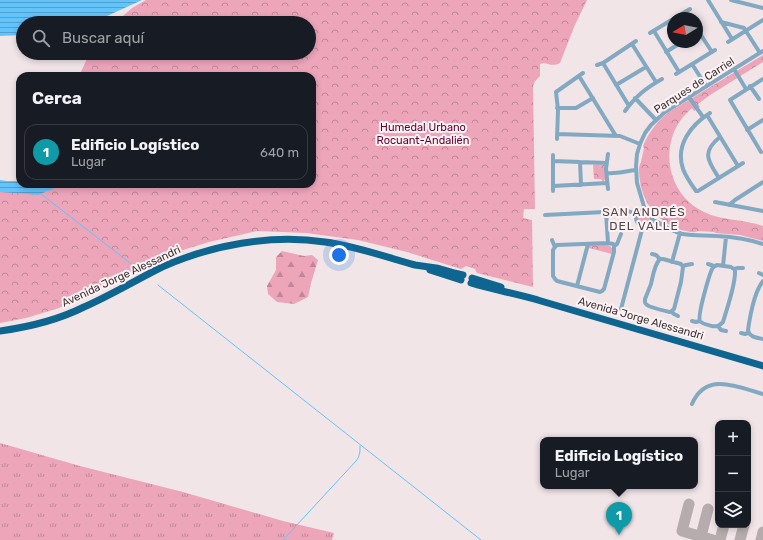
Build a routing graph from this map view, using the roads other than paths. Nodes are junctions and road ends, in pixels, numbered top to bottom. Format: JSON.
{"nodes":[{"id":1,"x":708,"y":0,"type":"edge"},
{"id":2,"x":731,"y":0,"type":"edge"},
{"id":3,"x":763,"y":8,"type":"edge"},
{"id":4,"x":763,"y":20,"type":"edge"},
{"id":5,"x":721,"y":22,"type":"junction"},
{"id":6,"x":667,"y":23,"type":"edge"},
{"id":7,"x":746,"y":30,"type":"junction"},
{"id":8,"x":703,"y":38,"type":"edge"},
{"id":9,"x":672,"y":48,"type":"edge"},
{"id":10,"x":666,"y":52,"type":"junction"},
{"id":11,"x":761,"y":52,"type":"edge"},
{"id":12,"x":603,"y":63,"type":"junction"},
{"id":13,"x":692,"y":64,"type":"junction"},
{"id":14,"x":597,"y":65,"type":"dead end"},
{"id":15,"x":646,"y":67,"type":"junction"},
{"id":16,"x":734,"y":69,"type":"junction"},
{"id":17,"x":583,"y":72,"type":"dead end"},
{"id":18,"x":579,"y":76,"type":"junction"},
{"id":19,"x":662,"y":79,"type":"dead end"},
{"id":20,"x":763,"y":79,"type":"edge"},
{"id":21,"x":656,"y":82,"type":"junction"},
{"id":22,"x":616,"y":85,"type":"junction"},
{"id":23,"x":706,"y":86,"type":"junction"},
{"id":24,"x":748,"y":88,"type":"junction"},
{"id":25,"x":689,"y":97,"type":"junction"},
{"id":26,"x":593,"y":98,"type":"junction"},
{"id":27,"x":635,"y":98,"type":"junction"},
{"id":28,"x":759,"y":99,"type":"dead end"},
{"id":29,"x":629,"y":106,"type":"junction"},
{"id":30,"x":558,"y":108,"type":"junction"},
{"id":31,"x":625,"y":111,"type":"dead end"},
{"id":32,"x":707,"y":115,"type":"junction"},
{"id":33,"x":656,"y":120,"type":"junction"},
{"id":34,"x":763,"y":120,"type":"edge"},
{"id":35,"x":747,"y":130,"type":"junction"},
{"id":36,"x":557,"y":134,"type":"junction"},
{"id":37,"x":616,"y":136,"type":"junction"},
{"id":38,"x":720,"y":137,"type":"junction"},
{"id":39,"x":557,"y":140,"type":"dead end"},
{"id":40,"x":640,"y":144,"type":"junction"},
{"id":41,"x":762,"y":151,"type":"edge"},
{"id":42,"x":608,"y":154,"type":"dead end"},
{"id":43,"x":756,"y":154,"type":"dead end"},
{"id":44,"x":553,"y":155,"type":"dead end"},
{"id":45,"x":553,"y":161,"type":"junction"},
{"id":46,"x":580,"y":162,"type":"junction"},
{"id":47,"x":607,"y":163,"type":"junction"},
{"id":48,"x":743,"y":163,"type":"dead end"},
{"id":49,"x":738,"y":166,"type":"junction"},
{"id":50,"x":636,"y":170,"type":"junction"},
{"id":51,"x":607,"y":173,"type":"junction"},
{"id":52,"x":719,"y":178,"type":"junction"},
{"id":53,"x":763,"y":182,"type":"edge"},
{"id":54,"x":607,"y":183,"type":"junction"},
{"id":55,"x":581,"y":184,"type":"junction"},
{"id":56,"x":553,"y":186,"type":"junction"},
{"id":57,"x":608,"y":189,"type":"dead end"},
{"id":58,"x":553,"y":191,"type":"dead end"},
{"id":59,"x":715,"y":202,"type":"dead end"},
{"id":60,"x":729,"y":205,"type":"junction"},
{"id":61,"x":645,"y":210,"type":"junction"},
{"id":62,"x":763,"y":211,"type":"edge"},
{"id":63,"x":606,"y":212,"type":"junction"},
{"id":64,"x":636,"y":214,"type":"junction"},
{"id":65,"x":544,"y":215,"type":"dead end"},
{"id":66,"x":652,"y":220,"type":"junction"},
{"id":67,"x":643,"y":226,"type":"junction"},
{"id":68,"x":680,"y":233,"type":"junction"},
{"id":69,"x":620,"y":234,"type":"dead end"},
{"id":70,"x":726,"y":236,"type":"junction"},
{"id":71,"x":552,"y":240,"type":"dead end"},
{"id":72,"x":608,"y":243,"type":"junction"},
{"id":73,"x":588,"y":244,"type":"junction"},
{"id":74,"x":763,"y":244,"type":"edge"},
{"id":75,"x":614,"y":246,"type":"junction"},
{"id":76,"x":555,"y":247,"type":"junction"},
{"id":77,"x":652,"y":254,"type":"dead end"},
{"id":78,"x":660,"y":259,"type":"junction"},
{"id":79,"x":672,"y":262,"type":"junction"},
{"id":80,"x":692,"y":264,"type":"dead end"},
{"id":81,"x":708,"y":264,"type":"dead end"},
{"id":82,"x":683,"y":266,"type":"junction"},
{"id":83,"x":714,"y":266,"type":"junction"},
{"id":84,"x":723,"y":266,"type":"junction"},
{"id":85,"x":743,"y":268,"type":"dead end"},
{"id":86,"x":734,"y":269,"type":"junction"},
{"id":87,"x":462,"y":278,"type":"dead end"},
{"id":88,"x":472,"y":281,"type":"dead end"},
{"id":89,"x":763,"y":281,"type":"edge"},
{"id":90,"x":577,"y":286,"type":"junction"},
{"id":91,"x":621,"y":309,"type":"dead end"},
{"id":92,"x":672,"y":312,"type":"junction"},
{"id":93,"x":678,"y":316,"type":"dead end"},
{"id":94,"x":692,"y":321,"type":"dead end"},
{"id":95,"x":700,"y":321,"type":"junction"},
{"id":96,"x":718,"y":326,"type":"junction"},
{"id":97,"x":0,"y":331,"type":"edge"},
{"id":98,"x":726,"y":331,"type":"dead end"},
{"id":99,"x":748,"y":333,"type":"junction"},
{"id":100,"x":741,"y":334,"type":"dead end"},
{"id":101,"x":763,"y":339,"type":"edge"},
{"id":102,"x":763,"y":366,"type":"edge"},
{"id":103,"x":763,"y":394,"type":"edge"},
{"id":104,"x":692,"y":404,"type":"dead end"}],
"edges":[{"from":1,"to":5,"type":"street"},
{"from":2,"to":3,"type":"street"},
{"from":4,"to":7,"type":"street"},
{"from":5,"to":7,"type":"street"},
{"from":5,"to":7,"type":"street"},
{"from":6,"to":10,"type":"street"},
{"from":7,"to":11,"type":"street"},
{"from":8,"to":13,"type":"street"},
{"from":9,"to":10,"type":"street"},
{"from":10,"to":13,"type":"street"},
{"from":11,"to":16,"type":"street","name":"Parques de Carriel"},
{"from":12,"to":14,"type":"street"},
{"from":12,"to":15,"type":"street"},
{"from":12,"to":22,"type":"street"},
{"from":13,"to":23,"type":"street"},
{"from":15,"to":21,"type":"street"},
{"from":15,"to":22,"type":"street"},
{"from":16,"to":23,"type":"street","name":"Parques de Carriel"},
{"from":16,"to":24,"type":"street"},
{"from":17,"to":18,"type":"street"},
{"from":18,"to":26,"type":"street"},
{"from":18,"to":30,"type":"street"},
{"from":19,"to":21,"type":"street"},
{"from":20,"to":24,"type":"street"},
{"from":21,"to":27,"type":"street"},
{"from":22,"to":29,"type":"street"},
{"from":23,"to":25,"type":"street","name":"Parques de Carriel"},
{"from":24,"to":28,"type":"street"},
{"from":24,"to":35,"type":"street"},
{"from":25,"to":32,"type":"street"},
{"from":25,"to":33,"type":"street","name":"Parques de Carriel"},
{"from":26,"to":30,"type":"street"},
{"from":26,"to":37,"type":"street"},
{"from":27,"to":29,"type":"street"},
{"from":27,"to":33,"type":"street"},
{"from":29,"to":31,"type":"street"},
{"from":30,"to":36,"type":"street"},
{"from":32,"to":38,"type":"street"},
{"from":32,"to":52,"type":"street"},
{"from":33,"to":40,"type":"street","name":"Parques de Carriel"},
{"from":34,"to":35,"type":"street"},
{"from":35,"to":41,"type":"street"},
{"from":36,"to":37,"type":"street"},
{"from":36,"to":39,"type":"street"},
{"from":37,"to":40,"type":"street"},
{"from":38,"to":49,"type":"street"},
{"from":38,"to":52,"type":"street"},
{"from":40,"to":50,"type":"street","name":"Parques de Carriel"},
{"from":41,"to":43,"type":"street"},
{"from":42,"to":47,"type":"street"},
{"from":44,"to":45,"type":"street"},
{"from":45,"to":46,"type":"street"},
{"from":45,"to":56,"type":"street"},
{"from":46,"to":47,"type":"street"},
{"from":46,"to":55,"type":"street"},
{"from":47,"to":51,"type":"street"},
{"from":48,"to":49,"type":"street"},
{"from":49,"to":52,"type":"street"},
{"from":50,"to":51,"type":"street"},
{"from":50,"to":61,"type":"street","name":"Parques de Carriel"},
{"from":51,"to":54,"type":"street"},
{"from":53,"to":60,"type":"street"},
{"from":54,"to":55,"type":"street"},
{"from":54,"to":57,"type":"street"},
{"from":55,"to":56,"type":"street"},
{"from":56,"to":58,"type":"street"},
{"from":59,"to":60,"type":"street"},
{"from":60,"to":62,"type":"street"},
{"from":61,"to":64,"type":"street"},
{"from":61,"to":66,"type":"street"},
{"from":63,"to":64,"type":"street"},
{"from":63,"to":65,"type":"street"},
{"from":63,"to":72,"type":"street"},
{"from":64,"to":67,"type":"street"},
{"from":66,"to":67,"type":"street"},
{"from":66,"to":68,"type":"street"},
{"from":67,"to":91,"type":"street"},
{"from":68,"to":70,"type":"street"},
{"from":68,"to":79,"type":"street"},
{"from":69,"to":75,"type":"street"},
{"from":70,"to":74,"type":"street"},
{"from":70,"to":84,"type":"street"},
{"from":71,"to":76,"type":"street"},
{"from":72,"to":73,"type":"street"},
{"from":72,"to":75,"type":"street"},
{"from":73,"to":76,"type":"street"},
{"from":73,"to":90,"type":"street"},
{"from":75,"to":90,"type":"street"},
{"from":76,"to":90,"type":"street"},
{"from":77,"to":78,"type":"street"},
{"from":78,"to":79,"type":"street"},
{"from":78,"to":92,"type":"street"},
{"from":79,"to":82,"type":"street"},
{"from":80,"to":82,"type":"street"},
{"from":81,"to":83,"type":"street"},
{"from":82,"to":92,"type":"street"},
{"from":83,"to":84,"type":"street"},
{"from":83,"to":95,"type":"street"},
{"from":84,"to":86,"type":"street"},
{"from":85,"to":86,"type":"street"},
{"from":86,"to":96,"type":"street"},
{"from":87,"to":97,"type":"highway","name":"Avenida Jorge Alessandri"},
{"from":88,"to":102,"type":"highway","name":"Avenida Jorge Alessandri"},
{"from":89,"to":99,"type":"street"},
{"from":92,"to":93,"type":"street"},
{"from":94,"to":95,"type":"street"},
{"from":95,"to":96,"type":"street"},
{"from":96,"to":98,"type":"street"},
{"from":99,"to":100,"type":"street"},
{"from":99,"to":101,"type":"street"},
{"from":103,"to":104,"type":"street"}]}
